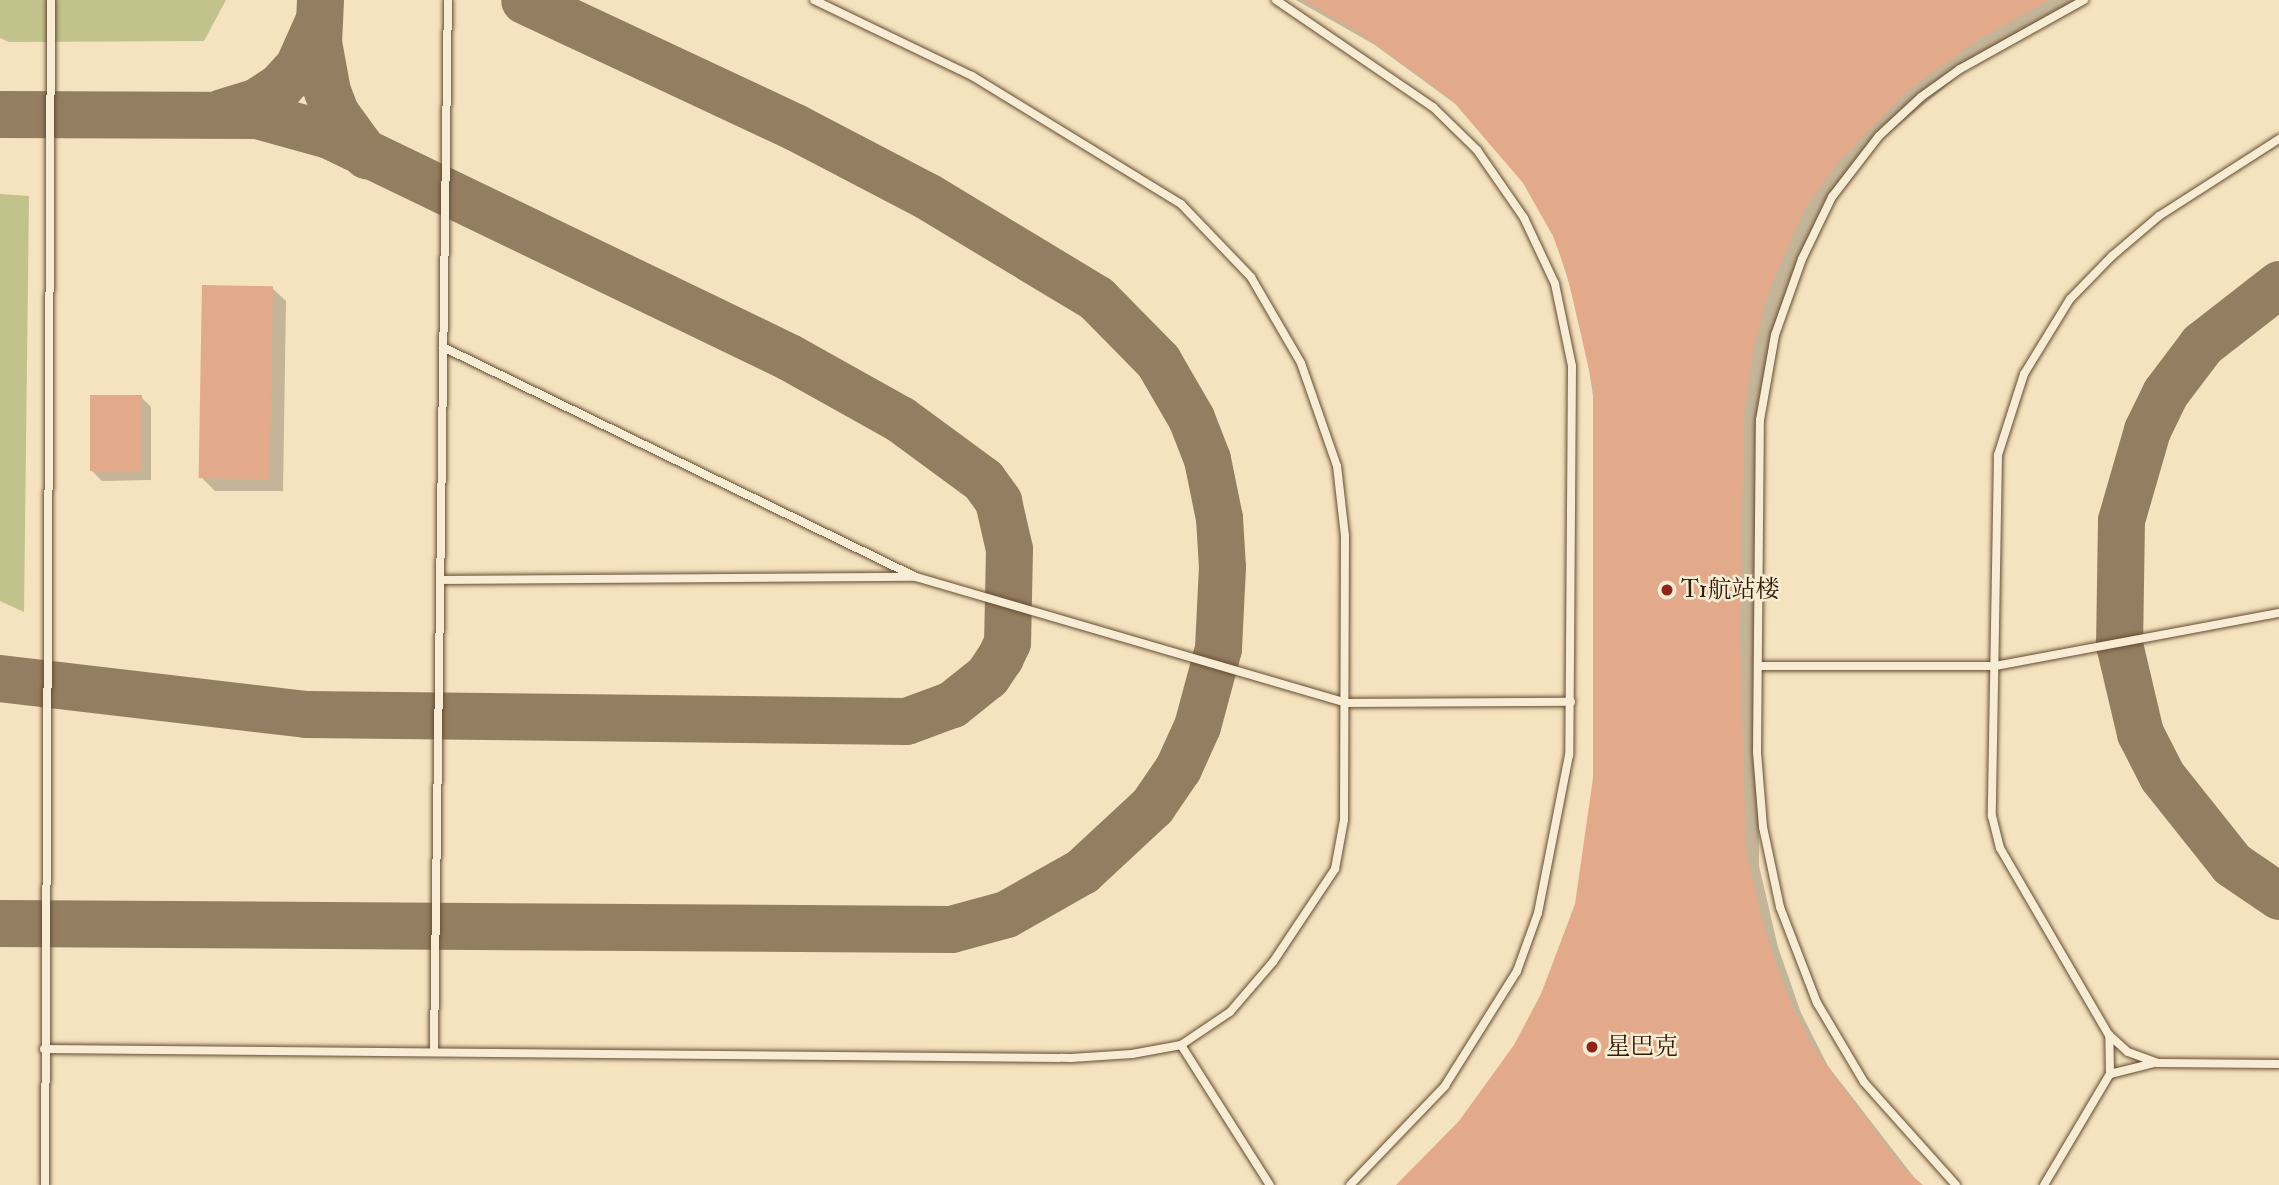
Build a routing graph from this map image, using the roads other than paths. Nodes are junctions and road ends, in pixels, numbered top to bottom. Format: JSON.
{"nodes":[{"id":1,"x":51,"y":0,"type":"edge"},
{"id":2,"x":448,"y":0,"type":"edge"},
{"id":3,"x":814,"y":0,"type":"edge"},
{"id":4,"x":1276,"y":0,"type":"edge"},
{"id":5,"x":2084,"y":0,"type":"edge"},
{"id":6,"x":2279,"y":139,"type":"edge"},
{"id":7,"x":443,"y":347,"type":"junction"},
{"id":8,"x":916,"y":577,"type":"junction"},
{"id":9,"x":442,"y":580,"type":"junction"},
{"id":10,"x":2279,"y":613,"type":"edge"},
{"id":11,"x":1758,"y":666,"type":"junction"},
{"id":12,"x":1995,"y":666,"type":"junction"},
{"id":13,"x":1571,"y":702,"type":"junction"},
{"id":14,"x":1346,"y":704,"type":"junction"},
{"id":15,"x":2109,"y":1035,"type":"junction"},
{"id":16,"x":1181,"y":1045,"type":"junction"},
{"id":17,"x":44,"y":1049,"type":"junction"},
{"id":18,"x":434,"y":1049,"type":"junction"},
{"id":19,"x":2158,"y":1063,"type":"junction"},
{"id":20,"x":2279,"y":1063,"type":"edge"},
{"id":21,"x":2110,"y":1074,"type":"junction"},
{"id":22,"x":45,"y":1185,"type":"edge"},
{"id":23,"x":1270,"y":1185,"type":"edge"},
{"id":24,"x":1350,"y":1185,"type":"edge"},
{"id":25,"x":1956,"y":1185,"type":"edge"},
{"id":26,"x":2044,"y":1185,"type":"edge"}],
"edges":[{"from":1,"to":17,"type":"lane"},
{"from":2,"to":7,"type":"lane"},
{"from":3,"to":14,"type":"lane"},
{"from":4,"to":13,"type":"lane"},
{"from":5,"to":11,"type":"lane"},
{"from":6,"to":12,"type":"lane"},
{"from":7,"to":8,"type":"lane"},
{"from":7,"to":9,"type":"lane"},
{"from":8,"to":9,"type":"lane"},
{"from":8,"to":14,"type":"lane"},
{"from":9,"to":18,"type":"lane"},
{"from":10,"to":12,"type":"lane"},
{"from":11,"to":12,"type":"lane"},
{"from":11,"to":25,"type":"lane"},
{"from":12,"to":15,"type":"lane"},
{"from":13,"to":14,"type":"lane"},
{"from":13,"to":24,"type":"lane"},
{"from":14,"to":16,"type":"lane"},
{"from":15,"to":19,"type":"lane"},
{"from":15,"to":21,"type":"lane"},
{"from":16,"to":18,"type":"lane"},
{"from":16,"to":23,"type":"lane"},
{"from":17,"to":18,"type":"lane"},
{"from":17,"to":22,"type":"lane"},
{"from":19,"to":20,"type":"lane"},
{"from":19,"to":21,"type":"lane"},
{"from":21,"to":26,"type":"lane"}]}
